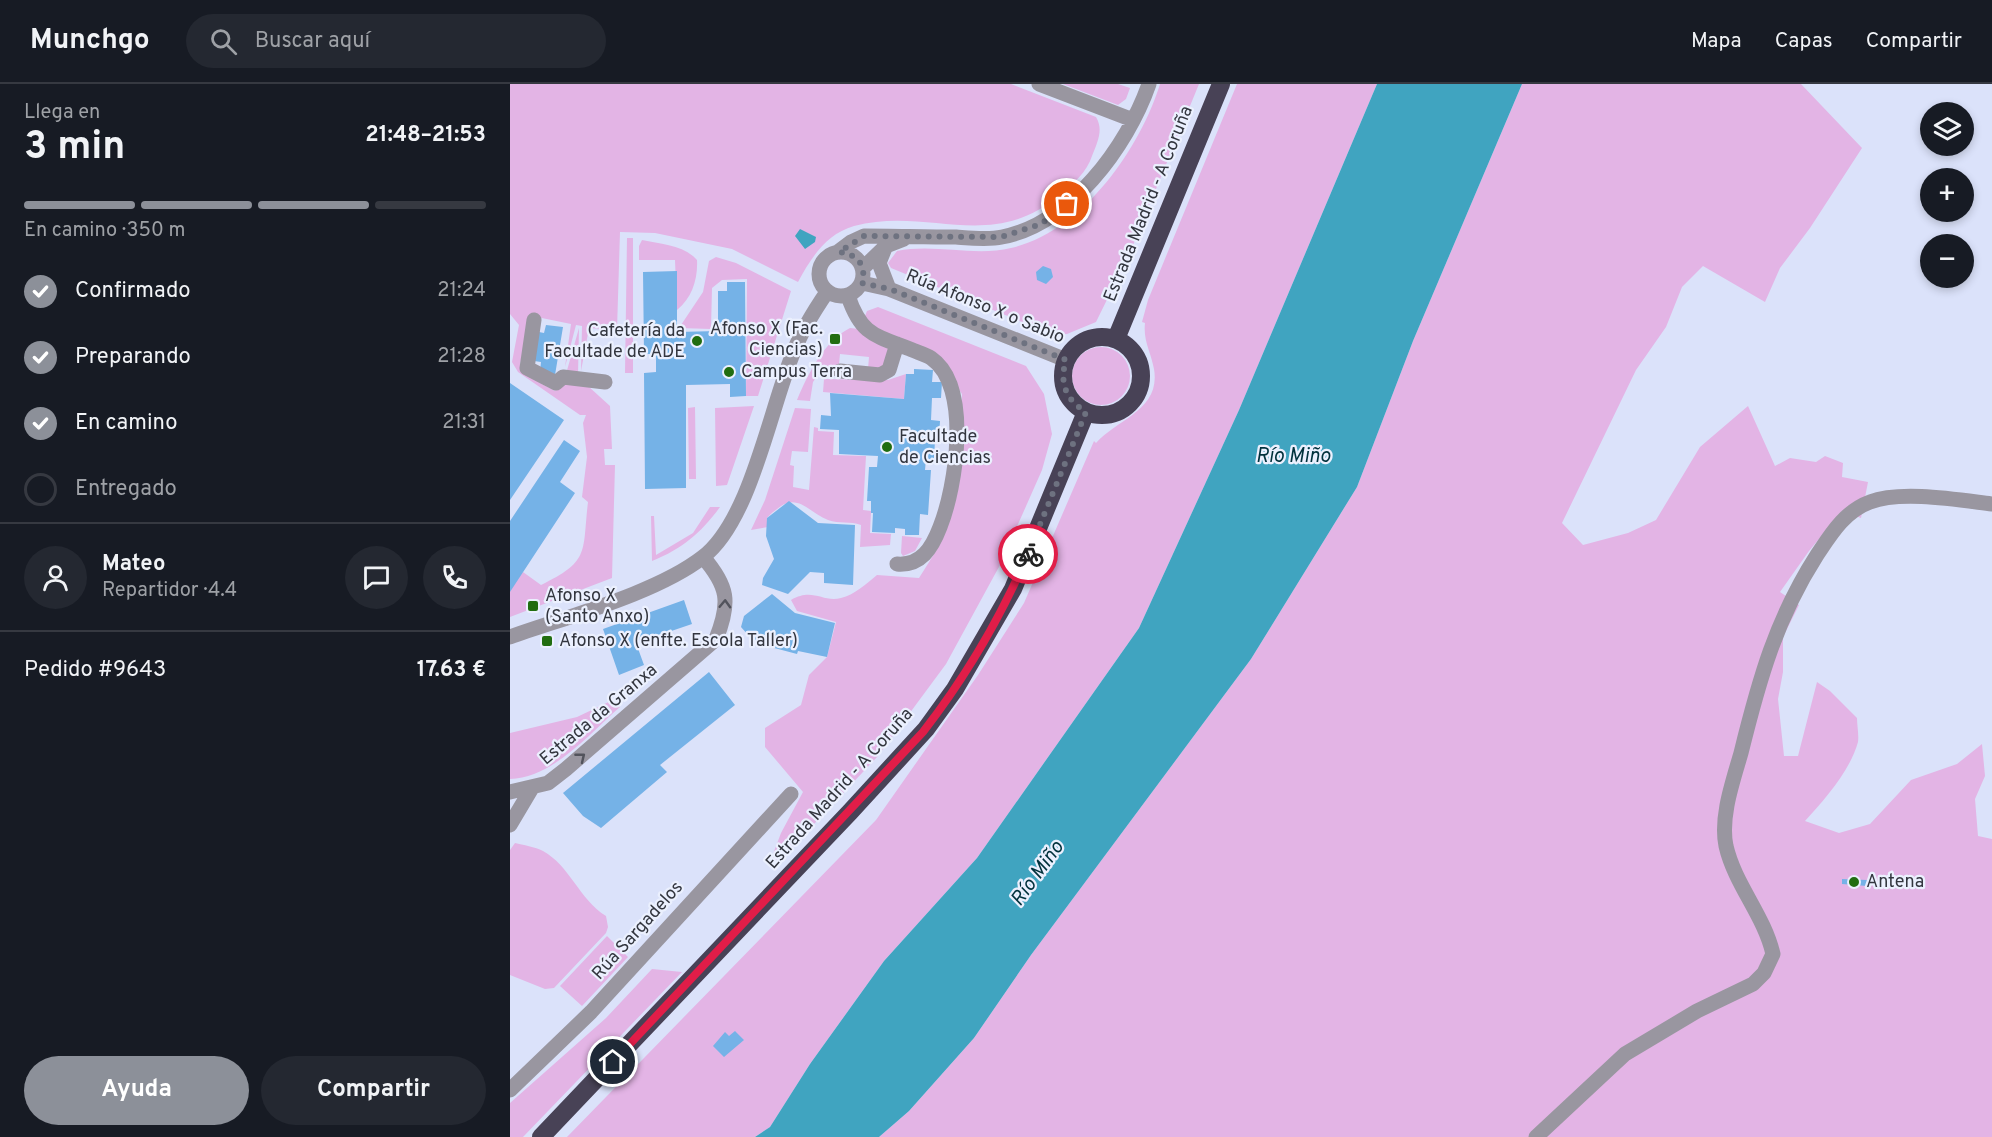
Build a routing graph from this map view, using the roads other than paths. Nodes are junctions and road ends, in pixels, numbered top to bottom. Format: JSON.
{"nodes":[{"id":1,"x":1039,"y":84,"type":"edge"},
{"id":2,"x":1149,"y":84,"type":"edge"},
{"id":3,"x":1221,"y":84,"type":"edge"},
{"id":4,"x":1133,"y":120,"type":"junction"},
{"id":5,"x":911,"y":237,"type":"junction"},
{"id":6,"x":886,"y":246,"type":"junction"},
{"id":7,"x":839,"y":252,"type":"junction"},
{"id":8,"x":862,"y":276,"type":"junction"},
{"id":9,"x":890,"y":289,"type":"junction"},
{"id":10,"x":826,"y":292,"type":"junction"},
{"id":11,"x":848,"y":296,"type":"junction"},
{"id":12,"x":534,"y":320,"type":"dead end"},
{"id":13,"x":1116,"y":339,"type":"junction"},
{"id":14,"x":897,"y":344,"type":"junction"},
{"id":15,"x":1066,"y":360,"type":"junction"},
{"id":16,"x":840,"y":371,"type":"dead end"},
{"id":17,"x":605,"y":382,"type":"dead end"},
{"id":18,"x":1086,"y":412,"type":"junction"},
{"id":19,"x":1992,"y":504,"type":"edge"},
{"id":20,"x":703,"y":557,"type":"junction"},
{"id":21,"x":897,"y":564,"type":"dead end"},
{"id":22,"x":510,"y":637,"type":"edge"},
{"id":23,"x":532,"y":788,"type":"junction"},
{"id":24,"x":510,"y":792,"type":"edge"},
{"id":25,"x":791,"y":794,"type":"dead end"},
{"id":26,"x":510,"y":825,"type":"edge"},
{"id":27,"x":510,"y":1090,"type":"edge"},
{"id":28,"x":541,"y":1137,"type":"edge"},
{"id":29,"x":1536,"y":1137,"type":"edge"}],
"edges":[{"from":1,"to":4,"type":"street"},
{"from":2,"to":4,"type":"street"},
{"from":3,"to":13,"type":"highway","name":"Estrada Madrid - A Coruña"},
{"from":4,"to":5,"type":"street"},
{"from":5,"to":6,"type":"street"},
{"from":5,"to":7,"type":"street"},
{"from":6,"to":8,"type":"street"},
{"from":6,"to":9,"type":"street","name":"Rúa Afonso X o Sabio"},
{"from":7,"to":8,"type":"street","name":"Rúa Afonso X o Sabio"},
{"from":7,"to":10,"type":"street"},
{"from":8,"to":9,"type":"street","name":"Rúa Afonso X o Sabio"},
{"from":8,"to":11,"type":"street"},
{"from":9,"to":15,"type":"street","name":"Rúa Afonso X o Sabio"},
{"from":10,"to":11,"type":"street"},
{"from":10,"to":20,"type":"street"},
{"from":11,"to":14,"type":"street"},
{"from":12,"to":17,"type":"street"},
{"from":13,"to":15,"type":"highway"},
{"from":13,"to":18,"type":"highway"},
{"from":14,"to":16,"type":"street"},
{"from":14,"to":21,"type":"street"},
{"from":15,"to":18,"type":"highway"},
{"from":18,"to":28,"type":"highway","name":"Estrada Madrid - A Coruña"},
{"from":19,"to":29,"type":"street"},
{"from":20,"to":22,"type":"street"},
{"from":23,"to":20,"type":"street","name":"Estrada da Granxa","one_way":true},
{"from":23,"to":24,"type":"street","name":"Estrada da Granxa"},
{"from":23,"to":26,"type":"street"},
{"from":25,"to":27,"type":"street","name":"Rúa Sargadelos"}]}
